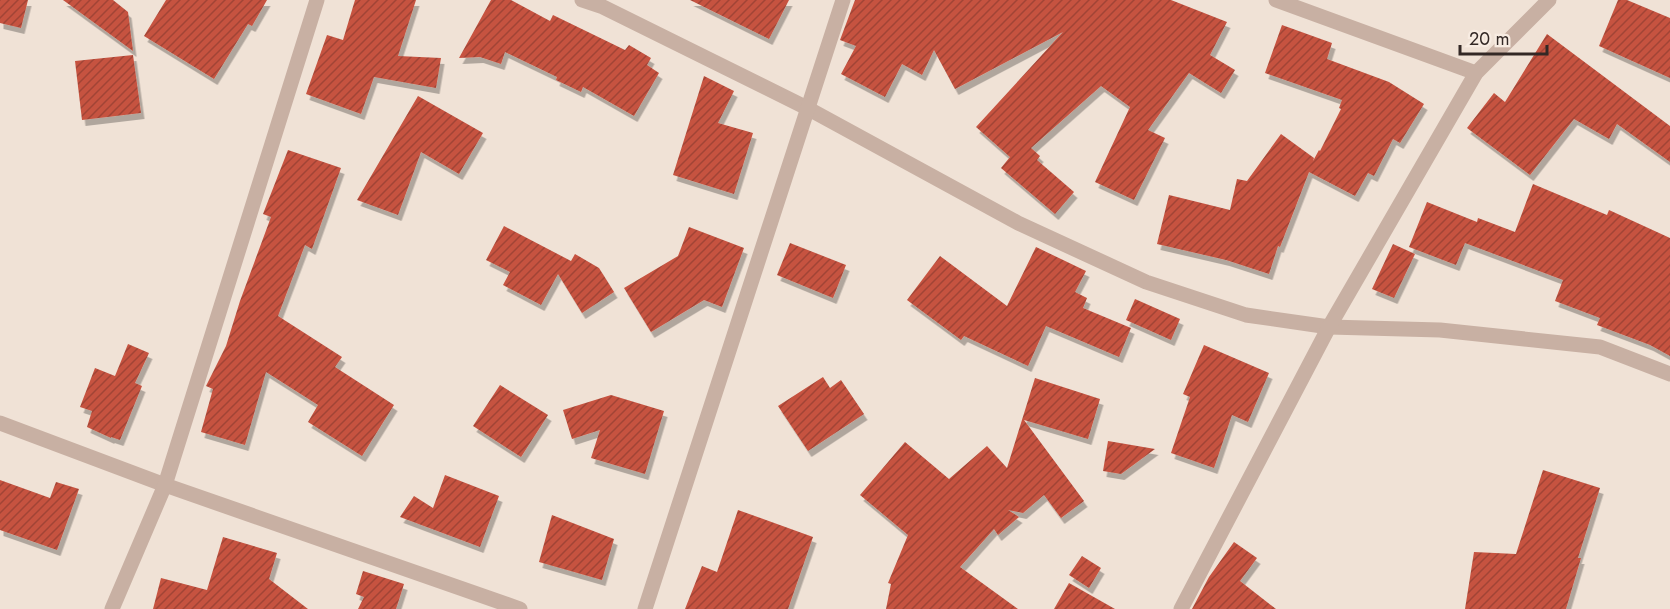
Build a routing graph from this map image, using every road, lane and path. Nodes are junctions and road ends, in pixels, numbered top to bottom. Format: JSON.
{"nodes":[{"id":1,"x":317,"y":0,"type":"edge"},
{"id":2,"x":582,"y":0,"type":"edge"},
{"id":3,"x":843,"y":0,"type":"edge"},
{"id":4,"x":1276,"y":0,"type":"edge"},
{"id":5,"x":1549,"y":0,"type":"edge"},
{"id":6,"x":1476,"y":73,"type":"junction"},
{"id":7,"x":807,"y":108,"type":"junction"},
{"id":8,"x":1329,"y":327,"type":"junction"},
{"id":9,"x":1670,"y":374,"type":"edge"},
{"id":10,"x":0,"y":423,"type":"edge"},
{"id":11,"x":165,"y":485,"type":"junction"},
{"id":12,"x":112,"y":609,"type":"edge"},
{"id":13,"x":520,"y":609,"type":"edge"},
{"id":14,"x":645,"y":609,"type":"edge"},
{"id":15,"x":1181,"y":609,"type":"edge"}],
"edges":[{"from":1,"to":11,"type":"street"},
{"from":2,"to":7,"type":"street"},
{"from":3,"to":7,"type":"street"},
{"from":4,"to":6,"type":"street"},
{"from":5,"to":6,"type":"street"},
{"from":6,"to":8,"type":"street"},
{"from":7,"to":8,"type":"street"},
{"from":7,"to":14,"type":"street"},
{"from":8,"to":9,"type":"street"},
{"from":8,"to":15,"type":"street"},
{"from":10,"to":11,"type":"street"},
{"from":11,"to":12,"type":"street"},
{"from":11,"to":13,"type":"street"}]}
